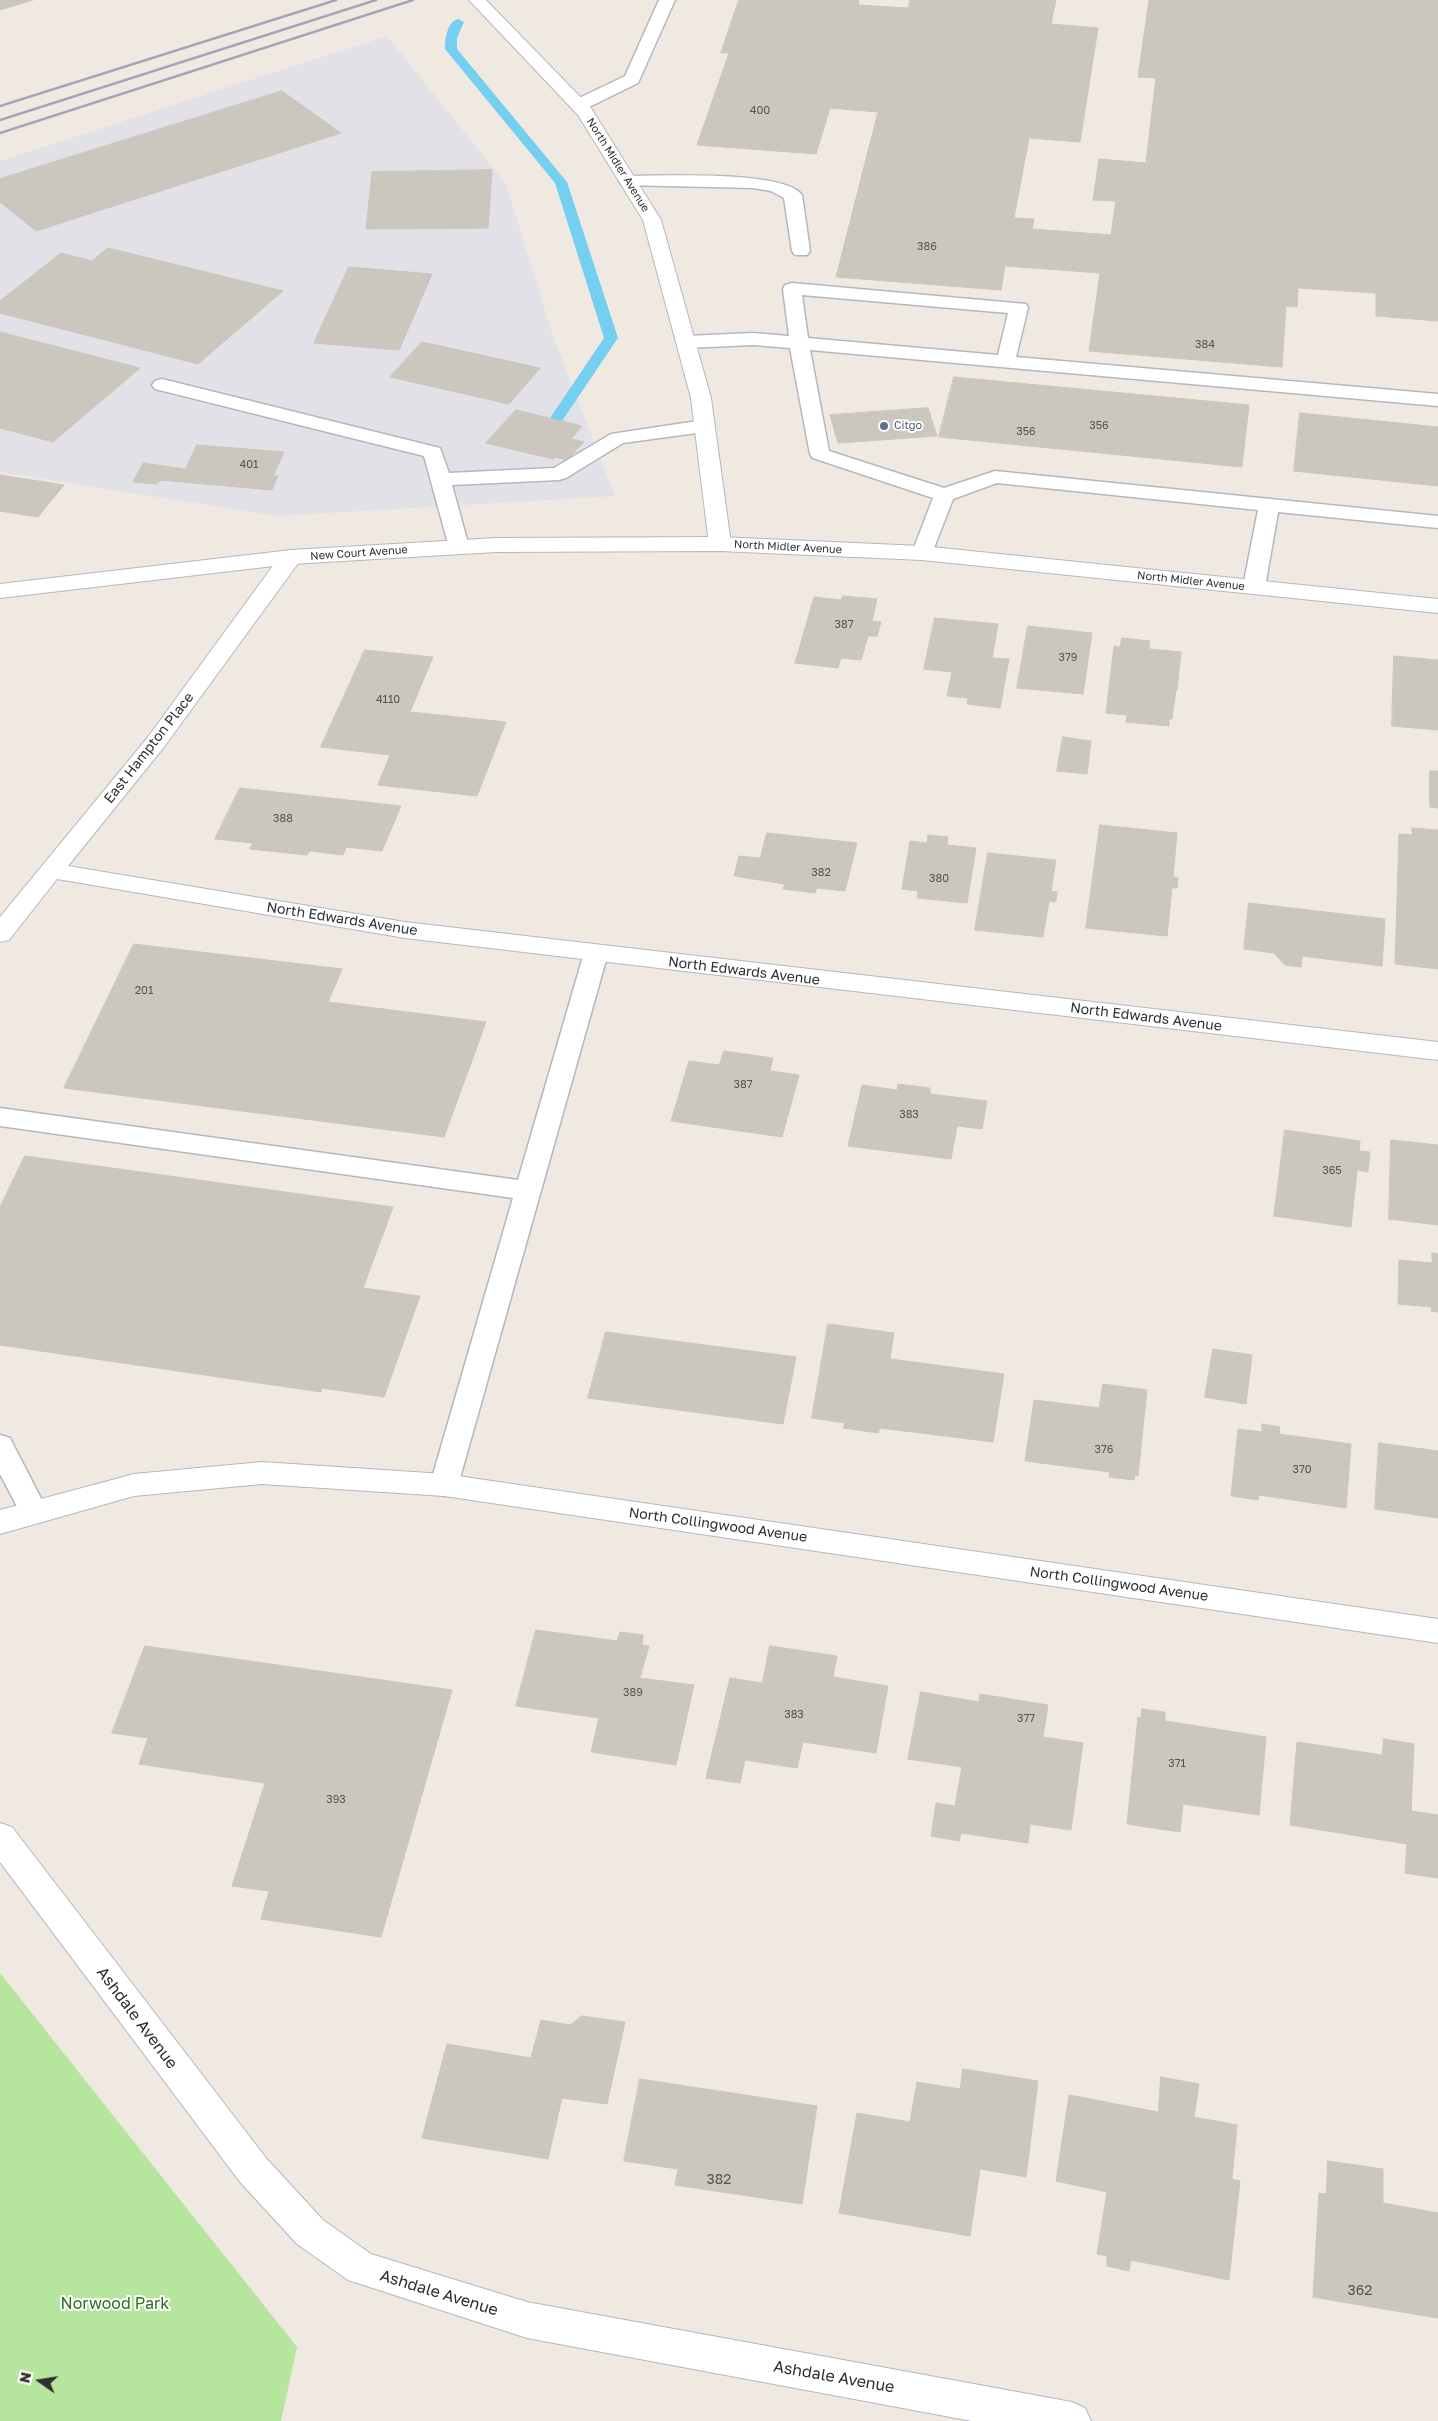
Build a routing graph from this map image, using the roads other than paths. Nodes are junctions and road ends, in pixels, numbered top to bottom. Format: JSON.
{"nodes":[{"id":1,"x":477,"y":0,"type":"edge"},
{"id":2,"x":667,"y":0,"type":"edge"},
{"id":3,"x":579,"y":105,"type":"junction"},
{"id":4,"x":628,"y":181,"type":"junction"},
{"id":5,"x":801,"y":251,"type":"dead end"},
{"id":6,"x":686,"y":342,"type":"junction"},
{"id":7,"x":799,"y":343,"type":"junction"},
{"id":8,"x":1006,"y":360,"type":"junction"},
{"id":9,"x":162,"y":384,"type":"dead end"},
{"id":10,"x":1438,"y":400,"type":"edge"},
{"id":11,"x":704,"y":426,"type":"junction"},
{"id":12,"x":440,"y":479,"type":"junction"},
{"id":13,"x":944,"y":495,"type":"junction"},
{"id":14,"x":1269,"y":505,"type":"junction"},
{"id":15,"x":1438,"y":522,"type":"edge"},
{"id":16,"x":720,"y":544,"type":"junction"},
{"id":17,"x":459,"y":547,"type":"junction"},
{"id":18,"x":922,"y":553,"type":"junction"},
{"id":19,"x":291,"y":558,"type":"junction"},
{"id":20,"x":1254,"y":587,"type":"junction"},
{"id":21,"x":0,"y":591,"type":"edge"},
{"id":22,"x":1438,"y":606,"type":"edge"},
{"id":23,"x":53,"y":872,"type":"junction"},
{"id":24,"x":0,"y":934,"type":"edge"},
{"id":25,"x":596,"y":953,"type":"junction"},
{"id":26,"x":1438,"y":1051,"type":"edge"},
{"id":27,"x":0,"y":1116,"type":"edge"},
{"id":28,"x":528,"y":1191,"type":"junction"},
{"id":29,"x":0,"y":1446,"type":"edge"},
{"id":30,"x":444,"y":1485,"type":"junction"},
{"id":31,"x":34,"y":1512,"type":"junction"},
{"id":32,"x":0,"y":1522,"type":"edge"},
{"id":33,"x":1438,"y":1631,"type":"edge"},
{"id":34,"x":0,"y":1837,"type":"edge"},
{"id":35,"x":1072,"y":2421,"type":"edge"}],
"edges":[{"from":1,"to":3,"type":"street","name":"North Midler Avenue"},
{"from":2,"to":3,"type":"lane"},
{"from":3,"to":4,"type":"street","name":"North Midler Avenue"},
{"from":4,"to":5,"type":"lane"},
{"from":4,"to":6,"type":"street","name":"North Midler Avenue"},
{"from":6,"to":7,"type":"lane"},
{"from":6,"to":11,"type":"street","name":"North Midler Avenue"},
{"from":7,"to":8,"type":"lane"},
{"from":7,"to":8,"type":"lane"},
{"from":7,"to":13,"type":"lane"},
{"from":8,"to":10,"type":"lane"},
{"from":9,"to":12,"type":"lane"},
{"from":11,"to":12,"type":"lane"},
{"from":11,"to":16,"type":"street","name":"North Midler Avenue"},
{"from":12,"to":17,"type":"lane"},
{"from":13,"to":14,"type":"lane"},
{"from":13,"to":18,"type":"lane"},
{"from":14,"to":15,"type":"lane"},
{"from":14,"to":20,"type":"lane"},
{"from":16,"to":17,"type":"street","name":"New Court Avenue"},
{"from":16,"to":18,"type":"street","name":"North Midler Avenue"},
{"from":17,"to":19,"type":"street","name":"New Court Avenue"},
{"from":18,"to":20,"type":"street","name":"North Midler Avenue"},
{"from":19,"to":21,"type":"street","name":"New Court Avenue"},
{"from":19,"to":23,"type":"street","name":"East Hampton Place"},
{"from":20,"to":22,"type":"street","name":"North Midler Avenue"},
{"from":23,"to":24,"type":"street","name":"East Hampton Place"},
{"from":23,"to":25,"type":"street","name":"North Edwards Avenue"},
{"from":25,"to":26,"type":"street","name":"North Edwards Avenue"},
{"from":25,"to":28,"type":"lane"},
{"from":27,"to":28,"type":"lane"},
{"from":28,"to":30,"type":"lane"},
{"from":29,"to":31,"type":"lane"},
{"from":30,"to":31,"type":"street","name":"North Collingwood Avenue"},
{"from":30,"to":33,"type":"street","name":"North Collingwood Avenue"},
{"from":31,"to":32,"type":"street","name":"North Collingwood Avenue"},
{"from":34,"to":35,"type":"street","name":"Ashdale Avenue"}]}
